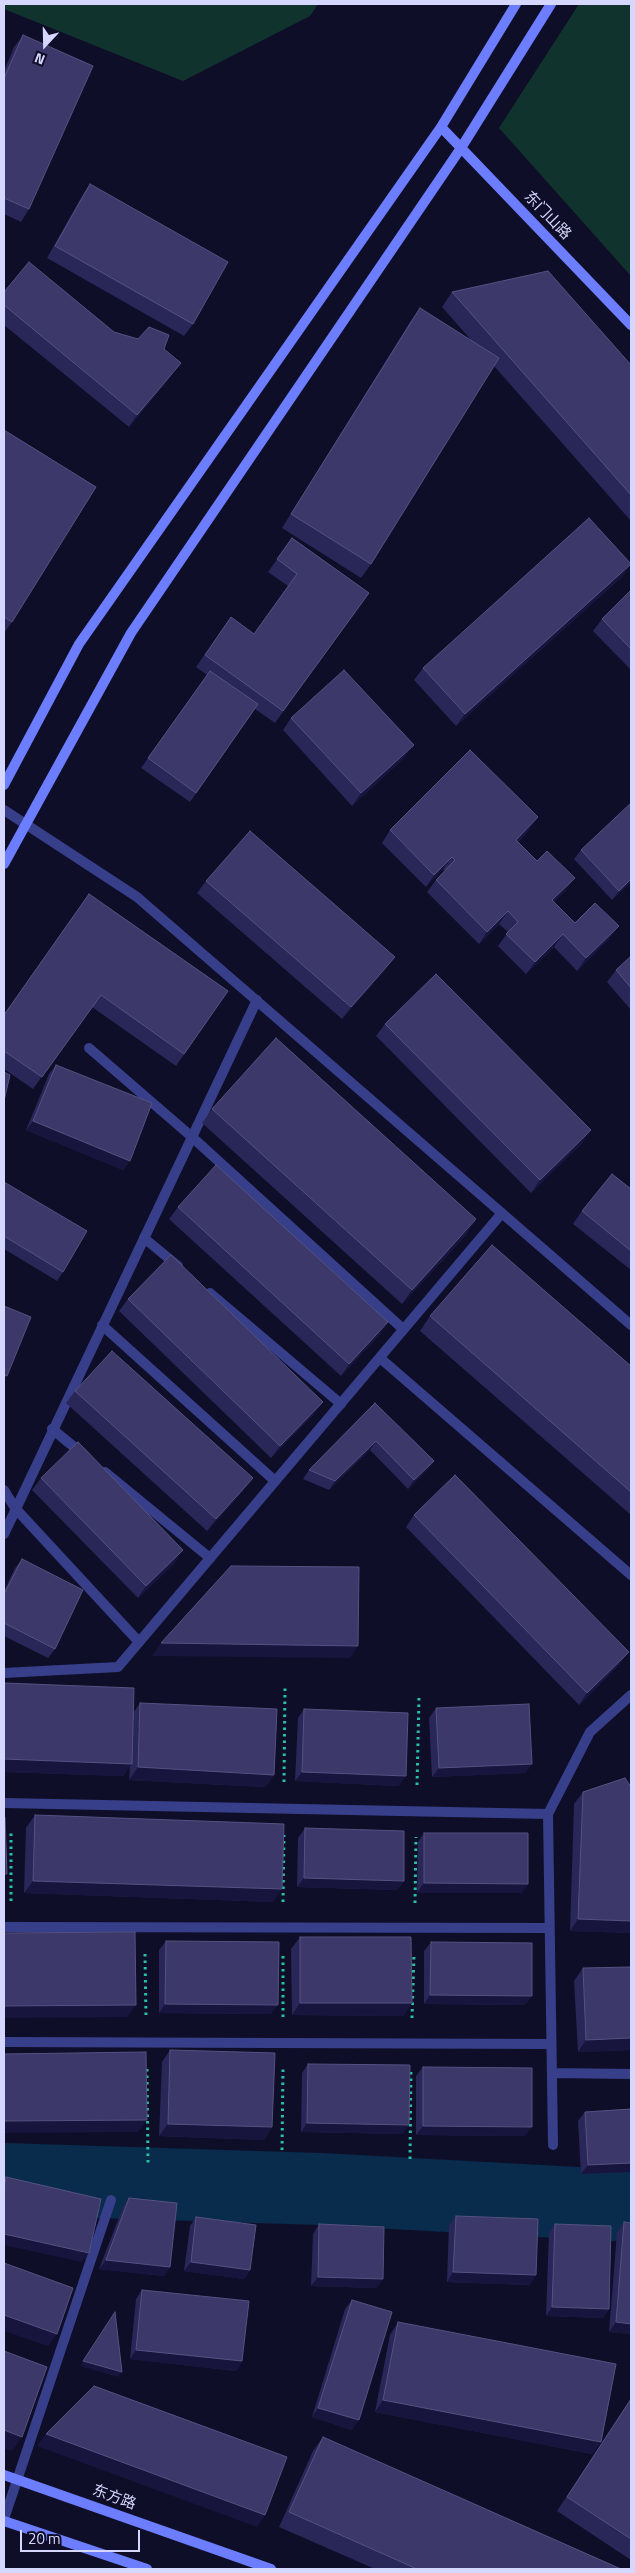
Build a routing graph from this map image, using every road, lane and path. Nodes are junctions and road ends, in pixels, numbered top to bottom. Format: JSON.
{"nodes":[{"id":1,"x":516,"y":4,"type":"edge"},
{"id":2,"x":551,"y":4,"type":"edge"},
{"id":3,"x":441,"y":128,"type":"junction"},
{"id":4,"x":461,"y":148,"type":"junction"},
{"id":5,"x":631,"y":324,"type":"edge"},
{"id":6,"x":4,"y":785,"type":"edge"},
{"id":7,"x":4,"y":810,"type":"edge"},
{"id":8,"x":25,"y":823,"type":"junction"},
{"id":9,"x":4,"y":864,"type":"edge"},
{"id":10,"x":257,"y":1000,"type":"junction"},
{"id":11,"x":89,"y":1048,"type":"dead end"},
{"id":12,"x":192,"y":1137,"type":"junction"},
{"id":13,"x":502,"y":1213,"type":"junction"},
{"id":14,"x":144,"y":1238,"type":"junction"},
{"id":15,"x":189,"y":1276,"type":"edge"},
{"id":16,"x":204,"y":1289,"type":"edge"},
{"id":17,"x":102,"y":1325,"type":"junction"},
{"id":18,"x":631,"y":1325,"type":"edge"},
{"id":19,"x":403,"y":1329,"type":"junction"},
{"id":20,"x":380,"y":1358,"type":"junction"},
{"id":21,"x":341,"y":1404,"type":"junction"},
{"id":22,"x":52,"y":1428,"type":"junction"},
{"id":23,"x":275,"y":1481,"type":"junction"},
{"id":24,"x":4,"y":1490,"type":"edge"},
{"id":25,"x":15,"y":1508,"type":"junction"},
{"id":26,"x":4,"y":1534,"type":"edge"},
{"id":27,"x":210,"y":1558,"type":"junction"},
{"id":28,"x":631,"y":1575,"type":"edge"},
{"id":29,"x":139,"y":1642,"type":"junction"},
{"id":30,"x":4,"y":1673,"type":"edge"},
{"id":31,"x":631,"y":1695,"type":"edge"},
{"id":32,"x":7,"y":1803,"type":"edge"},
{"id":33,"x":548,"y":1814,"type":"junction"},
{"id":34,"x":7,"y":1926,"type":"edge"},
{"id":35,"x":550,"y":1928,"type":"junction"},
{"id":36,"x":4,"y":2042,"type":"edge"},
{"id":37,"x":551,"y":2044,"type":"junction"},
{"id":38,"x":552,"y":2073,"type":"junction"},
{"id":39,"x":631,"y":2074,"type":"edge"},
{"id":40,"x":553,"y":2145,"type":"dead end"},
{"id":41,"x":111,"y":2200,"type":"dead end"},
{"id":42,"x":4,"y":2474,"type":"edge"},
{"id":43,"x":17,"y":2479,"type":"junction"},
{"id":44,"x":4,"y":2520,"type":"edge"},
{"id":45,"x":147,"y":2569,"type":"edge"},
{"id":46,"x":271,"y":2569,"type":"edge"}],
"edges":[{"from":1,"to":3,"type":"main road"},
{"from":2,"to":4,"type":"main road"},
{"from":3,"to":4,"type":"main road","name":"东门山路"},
{"from":3,"to":6,"type":"main road"},
{"from":4,"to":5,"type":"main road","name":"东门山路"},
{"from":4,"to":8,"type":"main road"},
{"from":7,"to":8,"type":"street"},
{"from":8,"to":9,"type":"main road"},
{"from":8,"to":10,"type":"street"},
{"from":10,"to":12,"type":"street"},
{"from":10,"to":13,"type":"street"},
{"from":11,"to":12,"type":"street"},
{"from":12,"to":14,"type":"street"},
{"from":12,"to":19,"type":"street"},
{"from":13,"to":18,"type":"street"},
{"from":13,"to":19,"type":"street"},
{"from":14,"to":15,"type":"street"},
{"from":14,"to":17,"type":"street"},
{"from":16,"to":21,"type":"street"},
{"from":17,"to":22,"type":"street"},
{"from":17,"to":23,"type":"street"},
{"from":19,"to":20,"type":"street"},
{"from":20,"to":21,"type":"street"},
{"from":20,"to":28,"type":"street"},
{"from":21,"to":23,"type":"street"},
{"from":22,"to":25,"type":"street"},
{"from":22,"to":27,"type":"street"},
{"from":23,"to":27,"type":"street"},
{"from":24,"to":25,"type":"street"},
{"from":25,"to":26,"type":"street"},
{"from":25,"to":29,"type":"street"},
{"from":27,"to":29,"type":"street"},
{"from":29,"to":30,"type":"street"},
{"from":31,"to":33,"type":"street"},
{"from":32,"to":33,"type":"street"},
{"from":32,"to":34,"type":"path"},
{"from":33,"to":35,"type":"street"},
{"from":34,"to":35,"type":"street"},
{"from":35,"to":37,"type":"street"},
{"from":36,"to":37,"type":"street"},
{"from":37,"to":38,"type":"street"},
{"from":38,"to":39,"type":"street"},
{"from":38,"to":40,"type":"street"},
{"from":41,"to":43,"type":"street"},
{"from":42,"to":43,"type":"main road","name":"东方路"},
{"from":43,"to":44,"type":"street"},
{"from":43,"to":46,"type":"main road","name":"东方路"},
{"from":44,"to":45,"type":"main road"}]}
